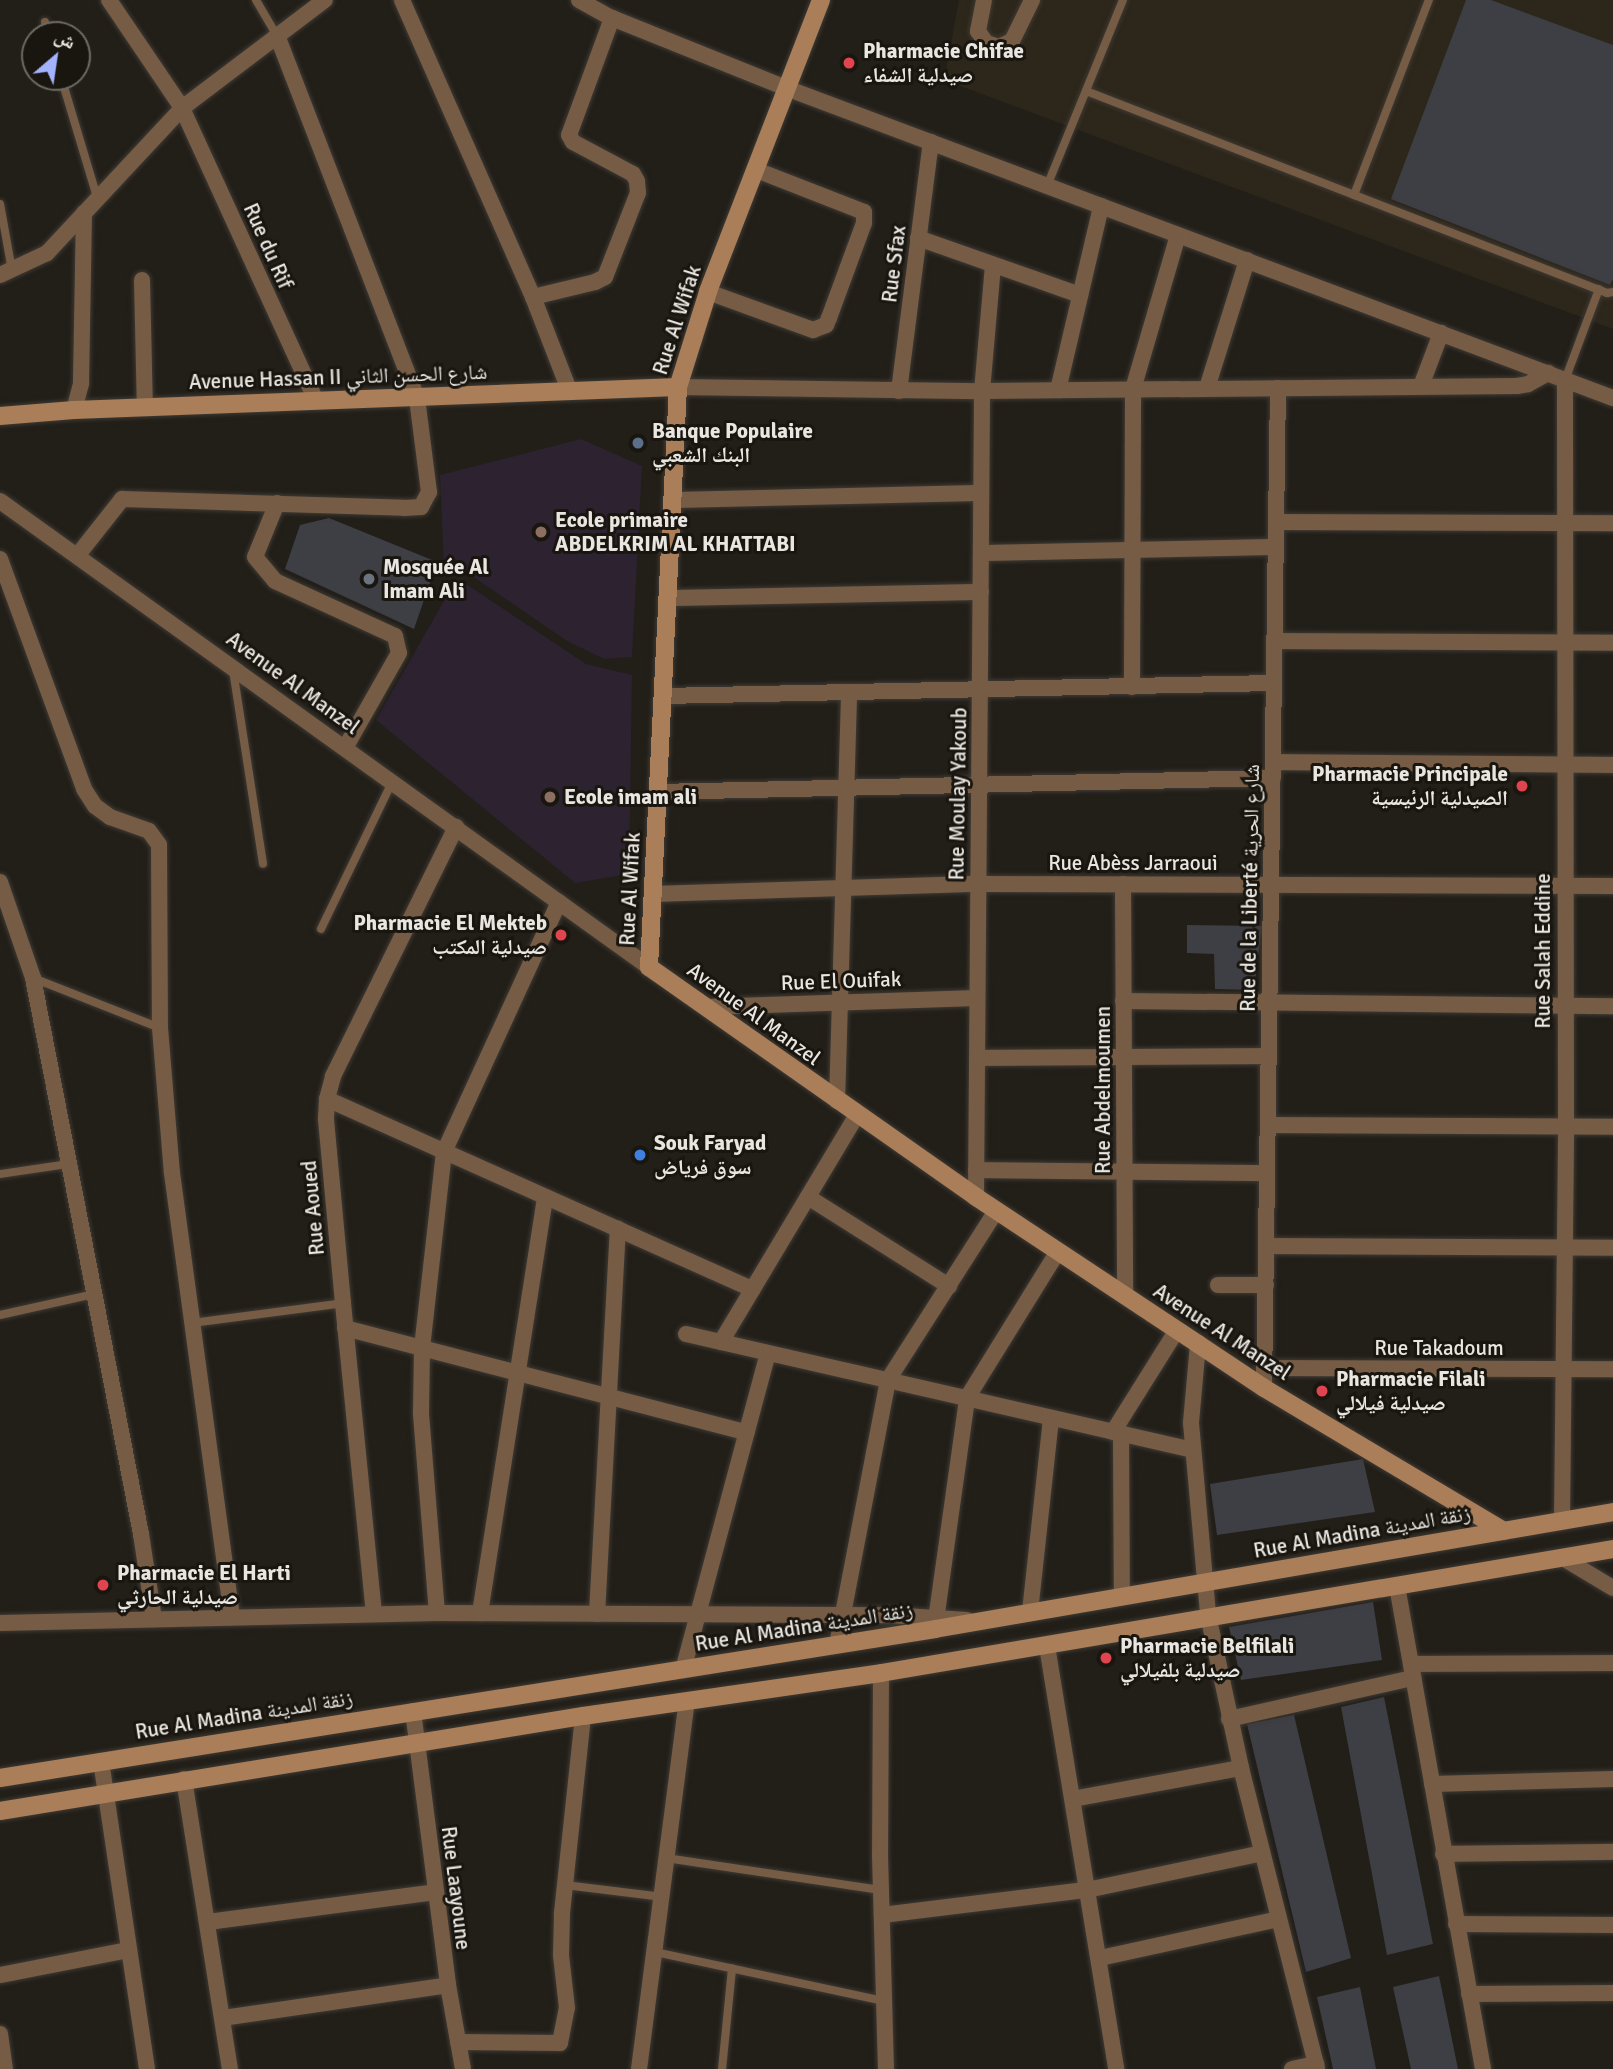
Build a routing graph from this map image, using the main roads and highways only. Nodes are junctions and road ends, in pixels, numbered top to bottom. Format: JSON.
{"nodes":[{"id":1,"x":821,"y":0,"type":"edge"},
{"id":2,"x":678,"y":387,"type":"junction"},
{"id":3,"x":0,"y":416,"type":"edge"},
{"id":4,"x":649,"y":967,"type":"joint"},
{"id":5,"x":1613,"y":1512,"type":"edge"},
{"id":6,"x":1504,"y":1531,"type":"junction"},
{"id":7,"x":1613,"y":1549,"type":"edge"},
{"id":8,"x":0,"y":1778,"type":"edge"},
{"id":9,"x":0,"y":1811,"type":"edge"}],
"edges":[{"from":1,"to":2,"type":"main road","name":"Rue Al Wifak"},
{"from":2,"to":3,"type":"main road","name":"Avenue Hassan II شارع الحسن الثاني"},
{"from":2,"to":4,"type":"main road","name":"Rue Al Wifak"},
{"from":4,"to":6,"type":"main road","name":"Avenue Al Manzel"},
{"from":5,"to":6,"type":"main road","name":"Rue Al Madina زنقة المدينة"},
{"from":6,"to":8,"type":"main road","name":"Rue Al Madina زنقة المدينة"},
{"from":7,"to":9,"type":"main road"}]}
